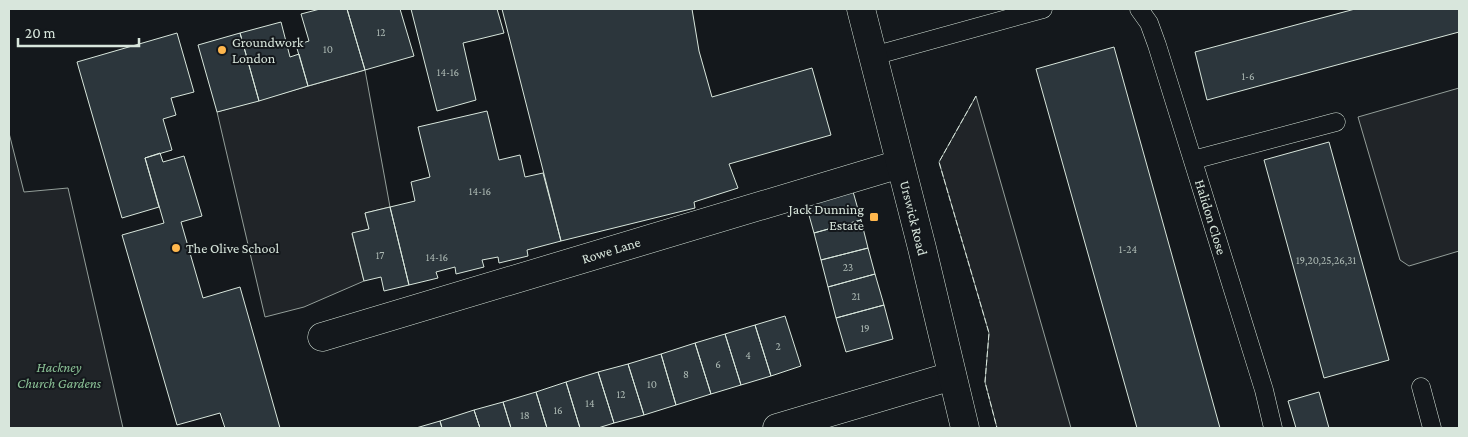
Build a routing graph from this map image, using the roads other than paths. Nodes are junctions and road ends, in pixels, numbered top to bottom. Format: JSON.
{"nodes":[{"id":1,"x":861,"y":9,"type":"edge"},
{"id":2,"x":1043,"y":9,"type":"edge"},
{"id":3,"x":1139,"y":9,"type":"edge"},
{"id":4,"x":873,"y":56,"type":"junction"},
{"id":5,"x":1336,"y":122,"type":"dead end"},
{"id":6,"x":1193,"y":160,"type":"junction"},
{"id":7,"x":900,"y":164,"type":"junction"},
{"id":8,"x":322,"y":337,"type":"dead end"},
{"id":9,"x":952,"y":376,"type":"junction"},
{"id":10,"x":1420,"y":387,"type":"dead end"},
{"id":11,"x":777,"y":428,"type":"edge"},
{"id":12,"x":965,"y":428,"type":"edge"},
{"id":13,"x":1273,"y":428,"type":"edge"},
{"id":14,"x":1432,"y":428,"type":"edge"}],
"edges":[{"from":1,"to":4,"type":"main road","name":"Urswick Road"},
{"from":2,"to":4,"type":"lane"},
{"from":3,"to":6,"type":"lane","name":"Halidon Close"},
{"from":4,"to":7,"type":"main road","name":"Urswick Road"},
{"from":5,"to":6,"type":"lane"},
{"from":6,"to":13,"type":"lane","name":"Halidon Close"},
{"from":7,"to":8,"type":"main road","name":"Rowe Lane"},
{"from":7,"to":9,"type":"main road","name":"Urswick Road"},
{"from":9,"to":11,"type":"main road"},
{"from":9,"to":12,"type":"main road","name":"Urswick Road"},
{"from":10,"to":14,"type":"lane"}]}
